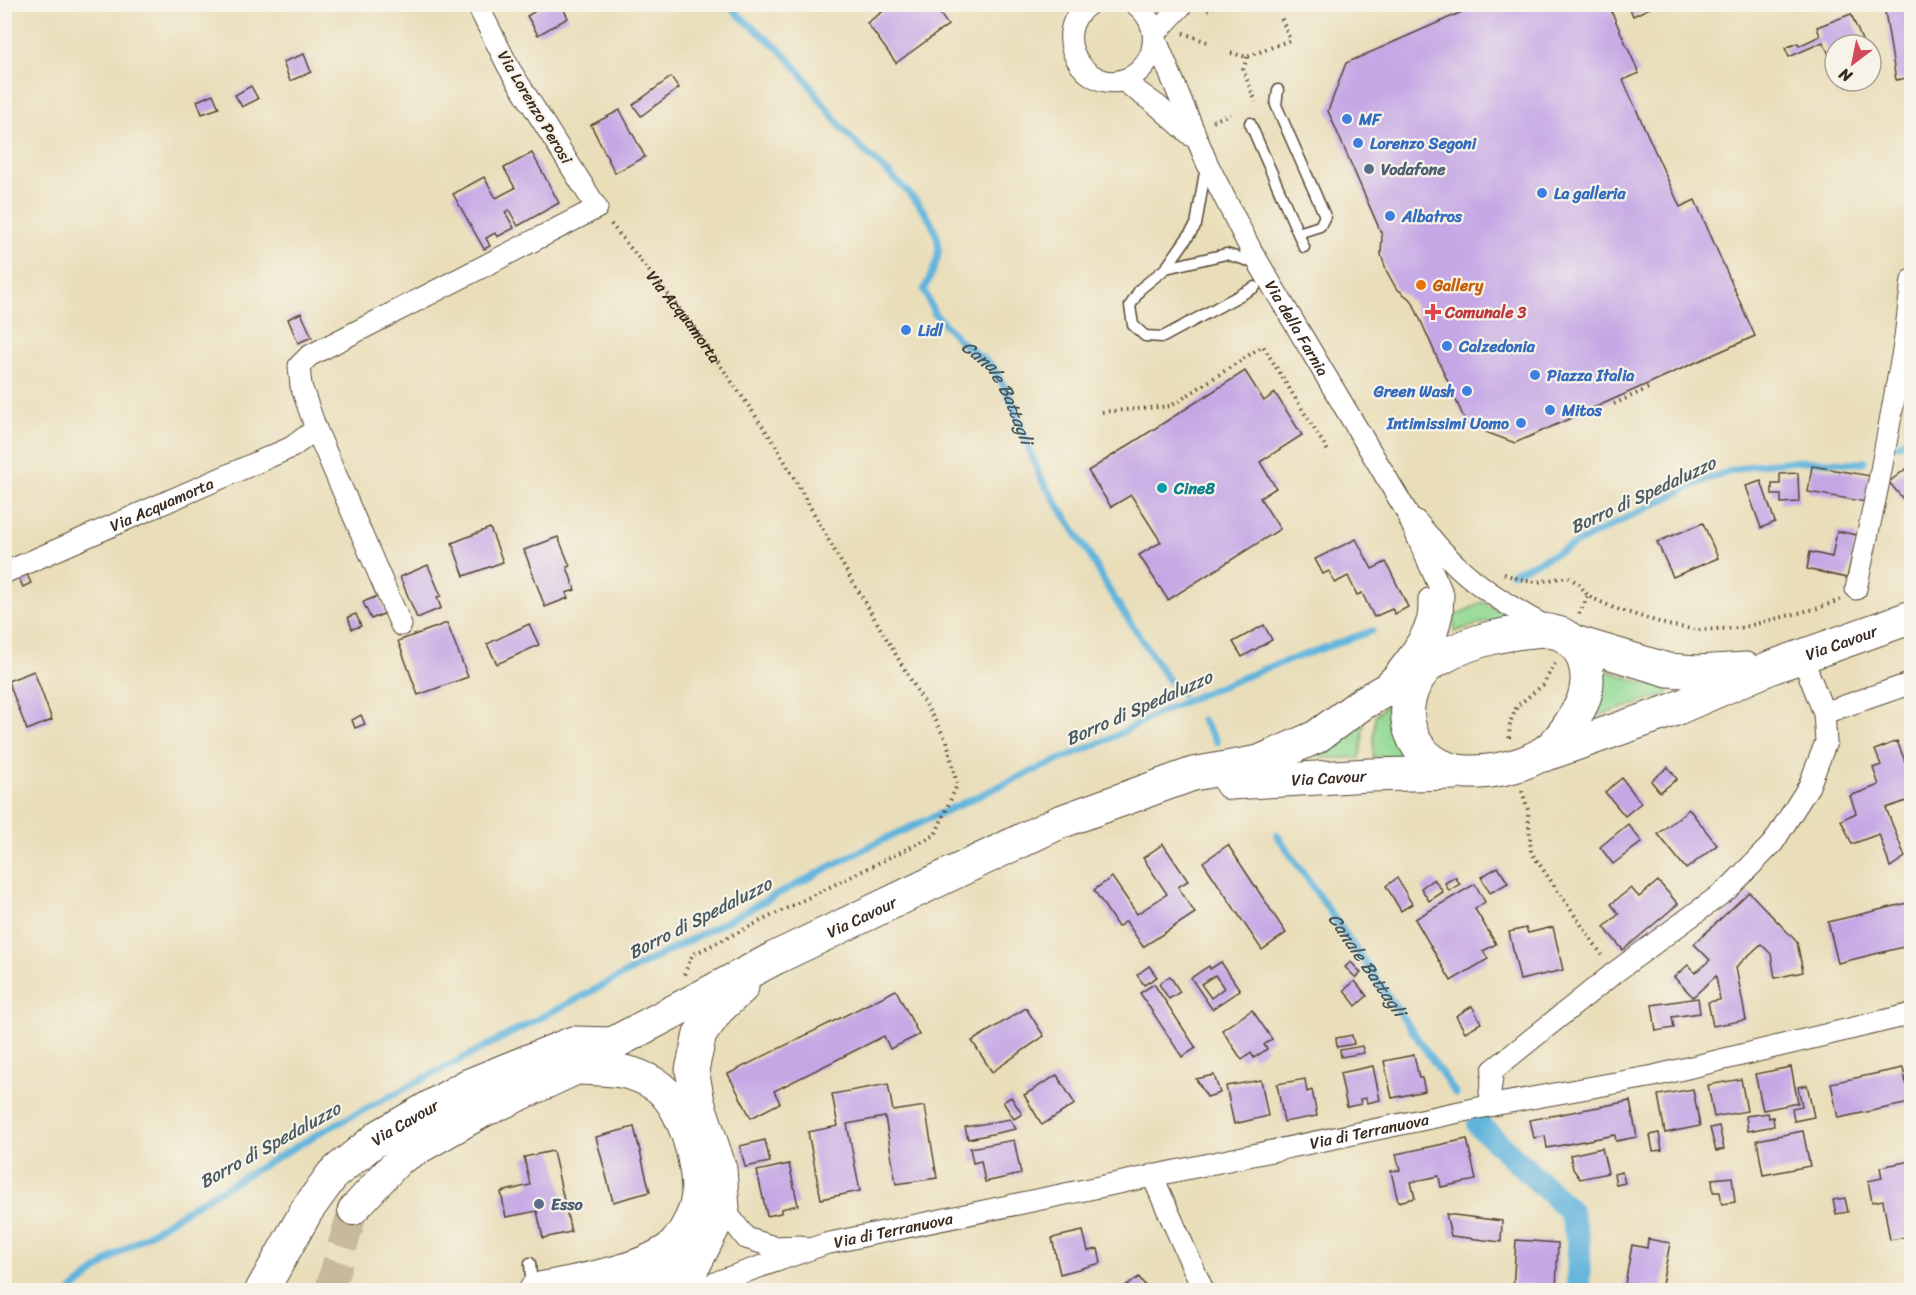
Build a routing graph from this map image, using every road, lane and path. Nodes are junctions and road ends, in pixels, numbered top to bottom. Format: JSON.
{"nodes":[{"id":1,"x":477,"y":4,"type":"edge"},
{"id":2,"x":1089,"y":4,"type":"edge"},
{"id":3,"x":1135,"y":4,"type":"edge"},
{"id":4,"x":1183,"y":4,"type":"edge"},
{"id":5,"x":1219,"y":4,"type":"edge"},
{"id":6,"x":1207,"y":10,"type":"dead end"},
{"id":7,"x":1074,"y":12,"type":"edge"},
{"id":8,"x":1281,"y":17,"type":"dead end"},
{"id":9,"x":1178,"y":31,"type":"dead end"},
{"id":10,"x":1154,"y":35,"type":"junction"},
{"id":11,"x":1210,"y":43,"type":"dead end"},
{"id":12,"x":1231,"y":53,"type":"dead end"},
{"id":13,"x":1247,"y":57,"type":"junction"},
{"id":14,"x":1122,"y":80,"type":"junction"},
{"id":15,"x":1278,"y":90,"type":"dead end"},
{"id":16,"x":1263,"y":98,"type":"dead end"},
{"id":17,"x":1256,"y":102,"type":"junction"},
{"id":18,"x":1246,"y":106,"type":"dead end"},
{"id":19,"x":1230,"y":114,"type":"dead end"},
{"id":20,"x":1213,"y":122,"type":"dead end"},
{"id":21,"x":1250,"y":123,"type":"dead end"},
{"id":22,"x":1198,"y":141,"type":"junction"},
{"id":23,"x":1207,"y":163,"type":"junction"},
{"id":24,"x":597,"y":208,"type":"junction"},
{"id":25,"x":1298,"y":233,"type":"junction"},
{"id":26,"x":1304,"y":248,"type":"dead end"},
{"id":27,"x":1258,"y":264,"type":"junction"},
{"id":28,"x":1166,"y":268,"type":"junction"},
{"id":29,"x":1911,"y":280,"type":"edge"},
{"id":30,"x":1255,"y":287,"type":"dead end"},
{"id":31,"x":1649,"y":388,"type":"dead end"},
{"id":32,"x":1614,"y":404,"type":"dead end"},
{"id":33,"x":1102,"y":412,"type":"dead end"},
{"id":34,"x":316,"y":429,"type":"junction"},
{"id":35,"x":1328,"y":451,"type":"dead end"},
{"id":36,"x":1405,"y":509,"type":"junction"},
{"id":37,"x":1432,"y":571,"type":"junction"},
{"id":38,"x":1498,"y":572,"type":"dead end"},
{"id":39,"x":4,"y":573,"type":"edge"},
{"id":40,"x":1856,"y":589,"type":"joint"},
{"id":41,"x":1588,"y":596,"type":"junction"},
{"id":42,"x":1911,"y":617,"type":"edge"},
{"id":43,"x":401,"y":625,"type":"dead end"},
{"id":44,"x":1566,"y":638,"type":"junction"},
{"id":45,"x":1787,"y":662,"type":"junction"},
{"id":46,"x":1429,"y":665,"type":"junction"},
{"id":47,"x":1911,"y":683,"type":"edge"},
{"id":48,"x":1363,"y":703,"type":"junction"},
{"id":49,"x":1824,"y":713,"type":"junction"},
{"id":50,"x":1519,"y":762,"type":"junction"},
{"id":51,"x":1469,"y":772,"type":"junction"},
{"id":52,"x":1117,"y":800,"type":"junction"},
{"id":53,"x":775,"y":958,"type":"junction"},
{"id":54,"x":1614,"y":973,"type":"junction"},
{"id":55,"x":690,"y":1003,"type":"junction"},
{"id":56,"x":1911,"y":1014,"type":"edge"},
{"id":57,"x":612,"y":1044,"type":"junction"},
{"id":58,"x":576,"y":1068,"type":"junction"},
{"id":59,"x":1493,"y":1105,"type":"junction"},
{"id":60,"x":492,"y":1107,"type":"joint"},
{"id":61,"x":1152,"y":1175,"type":"junction"},
{"id":62,"x":723,"y":1208,"type":"junction"},
{"id":63,"x":353,"y":1210,"type":"tunnel mouth"},
{"id":64,"x":825,"y":1244,"type":"junction"},
{"id":65,"x":533,"y":1281,"type":"edge"},
{"id":66,"x":262,"y":1290,"type":"edge"},
{"id":67,"x":637,"y":1290,"type":"edge"},
{"id":68,"x":699,"y":1290,"type":"edge"},
{"id":69,"x":1203,"y":1290,"type":"edge"}],
"edges":[{"from":1,"to":24,"type":"street","name":"Via Lorenzo Perosi"},
{"from":2,"to":7,"type":"street","name":"Via della Farnia"},
{"from":3,"to":10,"type":"street","name":"Via della Farnia"},
{"from":4,"to":10,"type":"street"},
{"from":5,"to":6,"type":"path"},
{"from":7,"to":14,"type":"street","name":"Via della Farnia"},
{"from":8,"to":13,"type":"path"},
{"from":9,"to":11,"type":"path"},
{"from":10,"to":14,"type":"street"},
{"from":10,"to":22,"type":"street","name":"Via della Farnia"},
{"from":12,"to":13,"type":"path"},
{"from":13,"to":17,"type":"path"},
{"from":14,"to":22,"type":"street","name":"Via della Farnia"},
{"from":15,"to":25,"type":"lane"},
{"from":16,"to":17,"type":"path"},
{"from":17,"to":18,"type":"path"},
{"from":19,"to":20,"type":"path"},
{"from":21,"to":25,"type":"lane"},
{"from":22,"to":23,"type":"street","name":"Via della Farnia"},
{"from":23,"to":27,"type":"street","name":"Via della Farnia"},
{"from":23,"to":28,"type":"lane"},
{"from":24,"to":34,"type":"street"},
{"from":24,"to":55,"type":"path","name":"Via Acquamorta"},
{"from":25,"to":26,"type":"lane"},
{"from":27,"to":28,"type":"lane"},
{"from":27,"to":36,"type":"street","name":"Via della Farnia"},
{"from":28,"to":30,"type":"lane"},
{"from":29,"to":40,"type":"street"},
{"from":31,"to":32,"type":"path"},
{"from":33,"to":35,"type":"path"},
{"from":34,"to":39,"type":"street","name":"Via Acquamorta"},
{"from":34,"to":43,"type":"street"},
{"from":36,"to":37,"type":"street","name":"Via della Farnia"},
{"from":36,"to":44,"type":"street","name":"Via della Farnia"},
{"from":37,"to":46,"type":"street","name":"Via della Farnia"},
{"from":37,"to":48,"type":"street","name":"Via della Farnia"},
{"from":38,"to":41,"type":"path"},
{"from":40,"to":41,"type":"path"},
{"from":41,"to":44,"type":"path"},
{"from":42,"to":45,"type":"main road","name":"Via Cavour"},
{"from":44,"to":45,"type":"main road","name":"Via Cavour"},
{"from":44,"to":46,"type":"main road","name":"Via Cavour"},
{"from":44,"to":50,"type":"path"},
{"from":44,"to":50,"type":"main road","name":"Via Cavour"},
{"from":45,"to":49,"type":"street"},
{"from":45,"to":50,"type":"main road","name":"Via Cavour"},
{"from":46,"to":48,"type":"main road","name":"Via Cavour"},
{"from":46,"to":51,"type":"main road","name":"Via Cavour"},
{"from":47,"to":49,"type":"street"},
{"from":48,"to":52,"type":"main road","name":"Via Cavour"},
{"from":49,"to":54,"type":"street"},
{"from":50,"to":51,"type":"main road","name":"Via Cavour"},
{"from":50,"to":54,"type":"path"},
{"from":51,"to":52,"type":"main road","name":"Via Cavour"},
{"from":52,"to":53,"type":"main road","name":"Via Cavour"},
{"from":53,"to":55,"type":"main road","name":"Via Cavour"},
{"from":53,"to":62,"type":"main road"},
{"from":54,"to":59,"type":"street"},
{"from":55,"to":57,"type":"main road","name":"Via Cavour"},
{"from":56,"to":59,"type":"street","name":"Via di Terranuova"},
{"from":57,"to":58,"type":"main road","name":"Via Cavour"},
{"from":57,"to":66,"type":"main road","name":"Via Cavour"},
{"from":58,"to":60,"type":"main road","name":"Via Cavour"},
{"from":58,"to":65,"type":"main road"},
{"from":59,"to":61,"type":"street","name":"Via di Terranuova"},
{"from":60,"to":63,"type":"street"},
{"from":61,"to":64,"type":"street","name":"Via di Terranuova"},
{"from":61,"to":69,"type":"street"},
{"from":62,"to":64,"type":"street","name":"Via di Terranuova"},
{"from":62,"to":67,"type":"main road"},
{"from":64,"to":68,"type":"street","name":"Via di Terranuova"}]}
